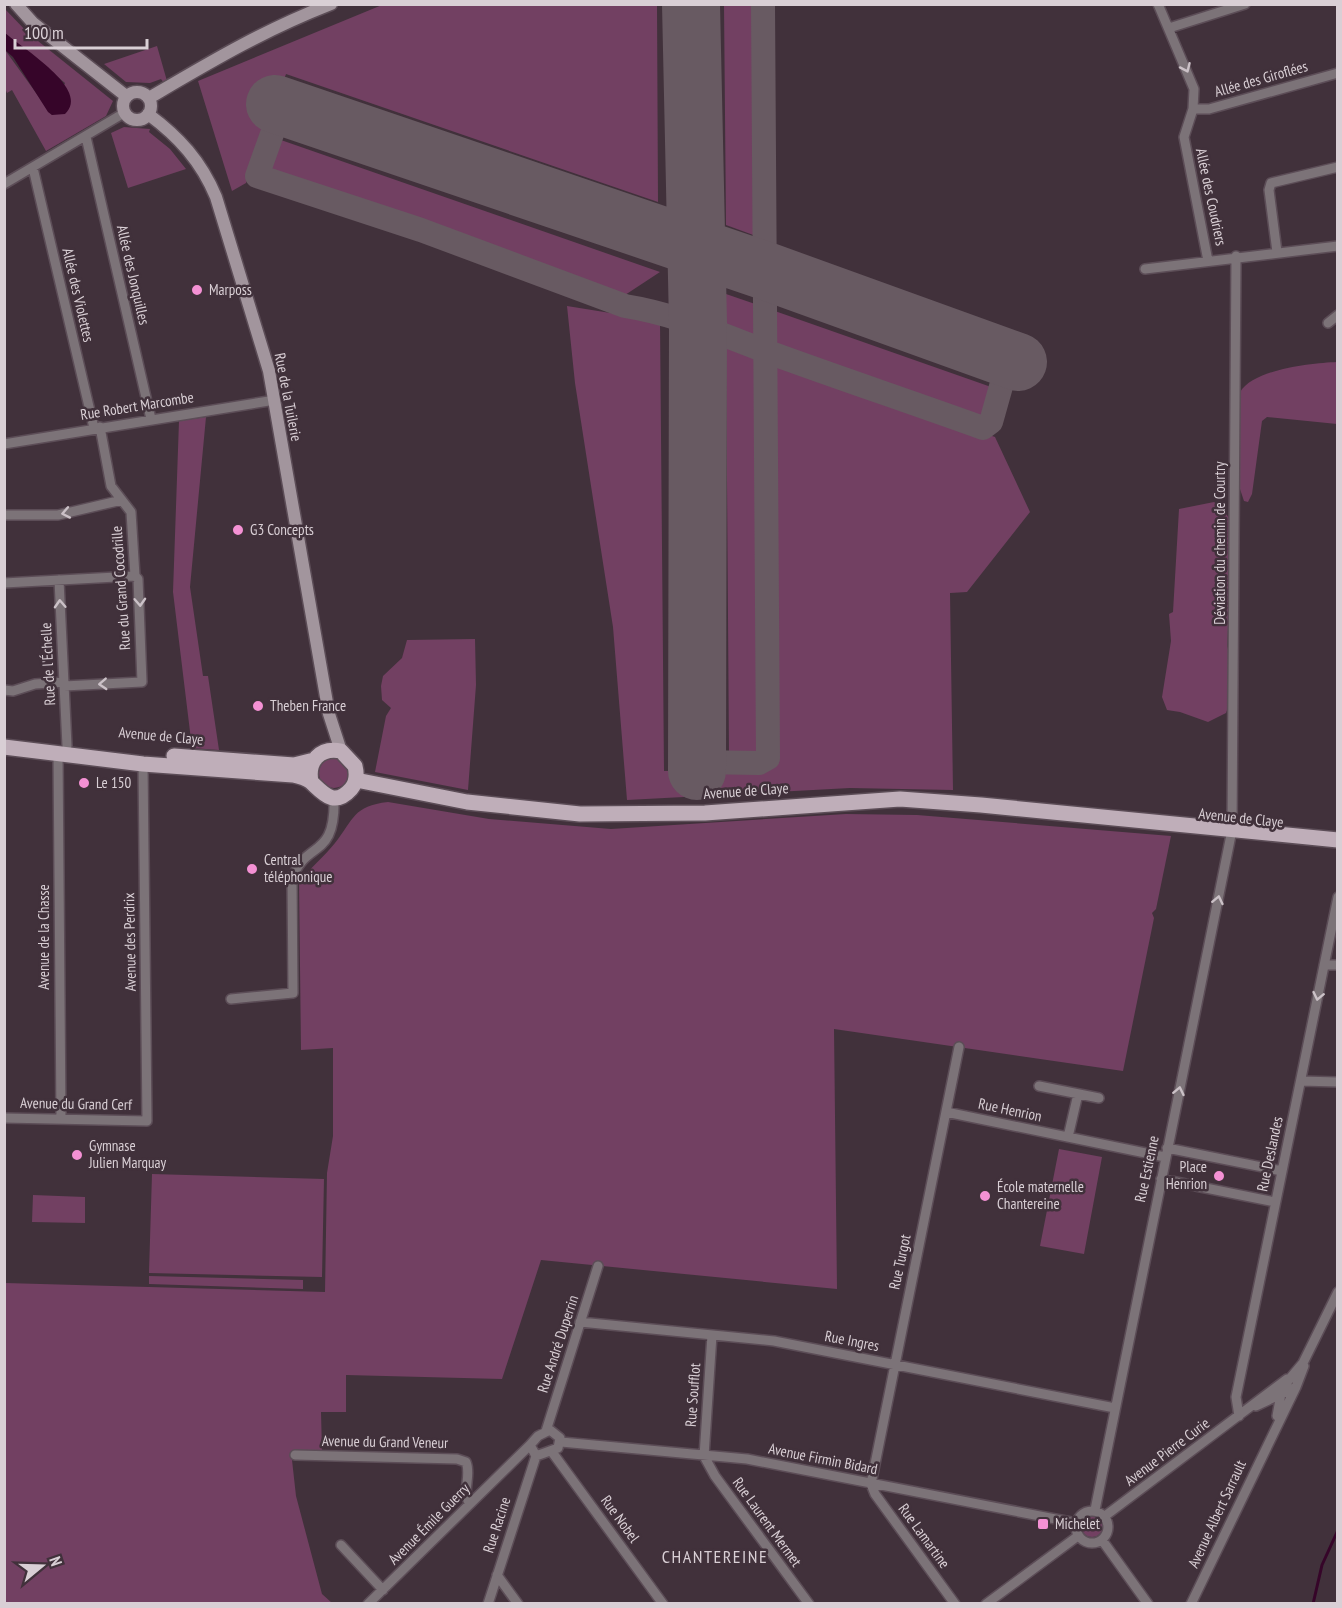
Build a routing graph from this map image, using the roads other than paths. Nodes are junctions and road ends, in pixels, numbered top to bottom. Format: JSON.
{"nodes":[{"id":1,"x":16,"y":4,"type":"edge"},
{"id":2,"x":331,"y":4,"type":"edge"},
{"id":3,"x":1158,"y":4,"type":"edge"},
{"id":4,"x":1245,"y":4,"type":"edge"},
{"id":5,"x":1169,"y":28,"type":"junction"},
{"id":6,"x":1338,"y":73,"type":"edge"},
{"id":7,"x":126,"y":96,"type":"junction"},
{"id":8,"x":149,"y":98,"type":"junction"},
{"id":9,"x":1193,"y":109,"type":"junction"},
{"id":10,"x":124,"y":113,"type":"junction"},
{"id":11,"x":148,"y":114,"type":"junction"},
{"id":12,"x":86,"y":137,"type":"junction"},
{"id":13,"x":1338,"y":167,"type":"edge"},
{"id":14,"x":33,"y":168,"type":"junction"},
{"id":15,"x":4,"y":184,"type":"edge"},
{"id":16,"x":1338,"y":246,"type":"edge"},
{"id":17,"x":1277,"y":252,"type":"junction"},
{"id":18,"x":1236,"y":256,"type":"junction"},
{"id":19,"x":1208,"y":261,"type":"junction"},
{"id":20,"x":1145,"y":269,"type":"dead end"},
{"id":21,"x":1338,"y":315,"type":"edge"},
{"id":22,"x":1328,"y":322,"type":"dead end"},
{"id":23,"x":275,"y":400,"type":"junction"},
{"id":24,"x":151,"y":419,"type":"junction"},
{"id":25,"x":97,"y":428,"type":"junction"},
{"id":26,"x":4,"y":444,"type":"edge"},
{"id":27,"x":122,"y":500,"type":"junction"},
{"id":28,"x":4,"y":515,"type":"edge"},
{"id":29,"x":135,"y":576,"type":"junction"},
{"id":30,"x":59,"y":580,"type":"junction"},
{"id":31,"x":4,"y":583,"type":"edge"},
{"id":32,"x":64,"y":684,"type":"junction"},
{"id":33,"x":4,"y":690,"type":"edge"},
{"id":34,"x":329,"y":714,"type":"junction"},
{"id":35,"x":4,"y":737,"type":"edge"},
{"id":36,"x":4,"y":747,"type":"edge"},
{"id":37,"x":62,"y":750,"type":"junction"},
{"id":38,"x":341,"y":752,"type":"junction"},
{"id":39,"x":317,"y":757,"type":"junction"},
{"id":40,"x":143,"y":764,"type":"junction"},
{"id":41,"x":356,"y":780,"type":"junction"},
{"id":42,"x":311,"y":782,"type":"junction"},
{"id":43,"x":334,"y":797,"type":"junction"},
{"id":44,"x":1231,"y":832,"type":"junction"},
{"id":45,"x":1338,"y":840,"type":"edge"},
{"id":46,"x":1338,"y":850,"type":"edge"},
{"id":47,"x":1338,"y":897,"type":"edge"},
{"id":48,"x":1324,"y":965,"type":"junction"},
{"id":49,"x":1338,"y":965,"type":"edge"},
{"id":50,"x":231,"y":999,"type":"dead end"},
{"id":51,"x":959,"y":1047,"type":"dead end"},
{"id":52,"x":1301,"y":1081,"type":"junction"},
{"id":53,"x":1338,"y":1082,"type":"edge"},
{"id":54,"x":1039,"y":1086,"type":"dead end"},
{"id":55,"x":1078,"y":1094,"type":"junction"},
{"id":56,"x":1099,"y":1098,"type":"dead end"},
{"id":57,"x":946,"y":1112,"type":"junction"},
{"id":58,"x":4,"y":1118,"type":"edge"},
{"id":59,"x":61,"y":1119,"type":"junction"},
{"id":60,"x":147,"y":1121,"type":"joint"},
{"id":61,"x":1068,"y":1137,"type":"junction"},
{"id":62,"x":1166,"y":1153,"type":"junction"},
{"id":63,"x":1282,"y":1171,"type":"junction"},
{"id":64,"x":1161,"y":1179,"type":"junction"},
{"id":65,"x":1275,"y":1202,"type":"junction"},
{"id":66,"x":598,"y":1266,"type":"dead end"},
{"id":67,"x":1338,"y":1292,"type":"edge"},
{"id":68,"x":580,"y":1322,"type":"junction"},
{"id":69,"x":712,"y":1335,"type":"junction"},
{"id":70,"x":1311,"y":1347,"type":"junction"},
{"id":71,"x":894,"y":1364,"type":"junction"},
{"id":72,"x":1287,"y":1379,"type":"junction"},
{"id":73,"x":1296,"y":1387,"type":"junction"},
{"id":74,"x":1281,"y":1396,"type":"junction"},
{"id":75,"x":1115,"y":1408,"type":"junction"},
{"id":76,"x":1242,"y":1414,"type":"junction"},
{"id":77,"x":546,"y":1431,"type":"junction"},
{"id":78,"x":1269,"y":1438,"type":"junction"},
{"id":79,"x":561,"y":1442,"type":"junction"},
{"id":80,"x":533,"y":1452,"type":"junction"},
{"id":81,"x":552,"y":1452,"type":"junction"},
{"id":82,"x":295,"y":1455,"type":"dead end"},
{"id":83,"x":704,"y":1456,"type":"junction"},
{"id":84,"x":871,"y":1484,"type":"junction"},
{"id":85,"x":470,"y":1504,"type":"junction"},
{"id":86,"x":1095,"y":1510,"type":"junction"},
{"id":87,"x":1105,"y":1516,"type":"junction"},
{"id":88,"x":1076,"y":1522,"type":"junction"},
{"id":89,"x":1078,"y":1536,"type":"junction"},
{"id":90,"x":1101,"y":1540,"type":"junction"},
{"id":91,"x":341,"y":1545,"type":"dead end"},
{"id":92,"x":497,"y":1575,"type":"junction"},
{"id":93,"x":383,"y":1590,"type":"junction"},
{"id":94,"x":368,"y":1604,"type":"edge"},
{"id":95,"x":488,"y":1604,"type":"edge"},
{"id":96,"x":518,"y":1604,"type":"edge"},
{"id":97,"x":663,"y":1604,"type":"edge"},
{"id":98,"x":808,"y":1604,"type":"edge"},
{"id":99,"x":955,"y":1604,"type":"edge"},
{"id":100,"x":986,"y":1604,"type":"edge"},
{"id":101,"x":1148,"y":1604,"type":"edge"},
{"id":102,"x":1191,"y":1604,"type":"edge"}],
"edges":[{"from":1,"to":7,"type":"street"},
{"from":2,"to":8,"type":"street"},
{"from":3,"to":5,"type":"street","name":"Allée des Coudriers"},
{"from":4,"to":5,"type":"street"},
{"from":5,"to":9,"type":"street","name":"Allée des Coudriers","one_way":true},
{"from":6,"to":9,"type":"street","name":"Allée des Giroflées"},
{"from":7,"to":8,"type":"street"},
{"from":7,"to":10,"type":"street"},
{"from":8,"to":11,"type":"street"},
{"from":9,"to":19,"type":"street","name":"Allée des Coudriers"},
{"from":10,"to":11,"type":"street"},
{"from":10,"to":12,"type":"street"},
{"from":11,"to":23,"type":"street","name":"Rue de la Tuilerie"},
{"from":12,"to":14,"type":"street"},
{"from":12,"to":24,"type":"street","name":"Allée des Jonquilles"},
{"from":13,"to":17,"type":"street"},
{"from":14,"to":15,"type":"street"},
{"from":14,"to":25,"type":"street","name":"Allée des Violettes"},
{"from":16,"to":17,"type":"street"},
{"from":17,"to":18,"type":"street"},
{"from":18,"to":19,"type":"street"},
{"from":18,"to":44,"type":"street","name":"Déviation du chemin de Courtry"},
{"from":19,"to":20,"type":"street"},
{"from":21,"to":22,"type":"street"},
{"from":23,"to":24,"type":"street","name":"Rue Robert Marcombe"},
{"from":23,"to":34,"type":"street","name":"Rue de la Tuilerie"},
{"from":24,"to":25,"type":"street","name":"Rue Robert Marcombe"},
{"from":25,"to":26,"type":"street","name":"Rue Robert Marcombe"},
{"from":25,"to":27,"type":"street","name":"Rue du Grand Cocodrille"},
{"from":27,"to":28,"type":"street","one_way":true},
{"from":27,"to":29,"type":"street","name":"Rue du Grand Cocodrille"},
{"from":29,"to":30,"type":"street"},
{"from":29,"to":32,"type":"street","name":"Rue du Grand Cocodrille","one_way":true},
{"from":30,"to":31,"type":"street"},
{"from":32,"to":30,"type":"street","name":"Rue de l'Échelle","one_way":true},
{"from":32,"to":33,"type":"street"},
{"from":32,"to":37,"type":"street","name":"Rue de l'Échelle"},
{"from":34,"to":38,"type":"street","name":"Rue de la Tuilerie"},
{"from":34,"to":39,"type":"street","name":"Rue de la Tuilerie"},
{"from":35,"to":37,"type":"main road","name":"Avenue de Claye"},
{"from":36,"to":37,"type":"main road","name":"Avenue de Claye"},
{"from":37,"to":39,"type":"main road","name":"Avenue de Claye"},
{"from":37,"to":40,"type":"main road","name":"Avenue de Claye"},
{"from":37,"to":59,"type":"street","name":"Avenue de la Chasse"},
{"from":38,"to":39,"type":"main road","name":"Avenue de Claye"},
{"from":38,"to":41,"type":"main road"},
{"from":39,"to":42,"type":"main road"},
{"from":40,"to":42,"type":"main road","name":"Avenue de Claye"},
{"from":40,"to":60,"type":"street","name":"Avenue des Perdrix"},
{"from":41,"to":43,"type":"main road"},
{"from":41,"to":44,"type":"main road","name":"Avenue de Claye"},
{"from":42,"to":43,"type":"main road","name":"Avenue de Claye"},
{"from":43,"to":50,"type":"street"},
{"from":44,"to":45,"type":"main road","name":"Avenue de Claye"},
{"from":44,"to":46,"type":"main road","name":"Avenue de Claye"},
{"from":62,"to":44,"type":"street","name":"Rue Estienne","one_way":true},
{"from":47,"to":48,"type":"street","name":"Rue Deslandes"},
{"from":48,"to":49,"type":"street"},
{"from":48,"to":52,"type":"street","name":"Rue Deslandes","one_way":true},
{"from":51,"to":57,"type":"street","name":"Rue Turgot"},
{"from":52,"to":53,"type":"street"},
{"from":52,"to":63,"type":"street","name":"Rue Deslandes"},
{"from":54,"to":55,"type":"street","name":"Rue Henrion"},
{"from":55,"to":56,"type":"street","name":"Rue Henrion"},
{"from":55,"to":61,"type":"street"},
{"from":57,"to":61,"type":"street","name":"Rue Henrion"},
{"from":57,"to":71,"type":"street","name":"Rue Turgot"},
{"from":58,"to":59,"type":"street","name":"Avenue du Grand Cerf"},
{"from":59,"to":60,"type":"street","name":"Avenue du Grand Cerf"},
{"from":61,"to":62,"type":"street","name":"Rue Henrion"},
{"from":62,"to":63,"type":"street"},
{"from":62,"to":64,"type":"street","name":"Rue Estienne"},
{"from":63,"to":65,"type":"street","name":"Rue Deslandes"},
{"from":64,"to":65,"type":"street"},
{"from":64,"to":75,"type":"street","name":"Rue Estienne"},
{"from":65,"to":76,"type":"street","name":"Rue Deslandes"},
{"from":66,"to":68,"type":"street","name":"Rue André Duperrin"},
{"from":67,"to":70,"type":"street","name":"Avenue Albert Sarrault"},
{"from":68,"to":69,"type":"street","name":"Rue Ingres"},
{"from":68,"to":77,"type":"street","name":"Rue André Duperrin"},
{"from":69,"to":71,"type":"street","name":"Rue Ingres"},
{"from":69,"to":83,"type":"street","name":"Rue Soufflot"},
{"from":70,"to":72,"type":"street","name":"Avenue Albert Sarrault"},
{"from":70,"to":73,"type":"street","name":"Avenue Albert Sarrault"},
{"from":71,"to":75,"type":"street","name":"Rue Ingres"},
{"from":71,"to":84,"type":"street","name":"Rue Turgot"},
{"from":72,"to":74,"type":"street","name":"Avenue Albert Sarrault"},
{"from":72,"to":76,"type":"street","name":"Avenue Pierre Curie"},
{"from":73,"to":74,"type":"street"},
{"from":73,"to":78,"type":"street","name":"Avenue Albert Sarrault"},
{"from":74,"to":76,"type":"street","name":"Avenue Pierre Curie"},
{"from":74,"to":78,"type":"street","name":"Avenue Albert Sarrault"},
{"from":75,"to":86,"type":"street","name":"Rue Estienne"},
{"from":76,"to":87,"type":"street","name":"Avenue Pierre Curie"},
{"from":77,"to":79,"type":"street"},
{"from":77,"to":80,"type":"street","name":"Avenue Émile Guerry"},
{"from":78,"to":102,"type":"street","name":"Avenue Albert Sarrault"},
{"from":79,"to":81,"type":"street"},
{"from":79,"to":83,"type":"street","name":"Avenue Firmin Bidard"},
{"from":80,"to":81,"type":"street"},
{"from":80,"to":85,"type":"street","name":"Avenue Émile Guerry"},
{"from":80,"to":92,"type":"street","name":"Rue Racine"},
{"from":81,"to":97,"type":"street","name":"Rue Nobel"},
{"from":82,"to":85,"type":"street","name":"Avenue du Grand Veneur"},
{"from":83,"to":84,"type":"street","name":"Avenue Firmin Bidard"},
{"from":83,"to":98,"type":"street","name":"Rue Laurent Mermet"},
{"from":84,"to":88,"type":"street","name":"Avenue Firmin Bidard"},
{"from":84,"to":99,"type":"street","name":"Rue Lamartine"},
{"from":85,"to":93,"type":"street","name":"Avenue Émile Guerry"},
{"from":86,"to":87,"type":"street"},
{"from":86,"to":88,"type":"street"},
{"from":87,"to":90,"type":"street"},
{"from":88,"to":89,"type":"street"},
{"from":89,"to":90,"type":"street"},
{"from":89,"to":100,"type":"street"},
{"from":90,"to":101,"type":"street"},
{"from":91,"to":93,"type":"street"},
{"from":92,"to":95,"type":"street","name":"Rue Racine"},
{"from":92,"to":96,"type":"street"},
{"from":93,"to":94,"type":"street","name":"Avenue Émile Guerry"}]}
